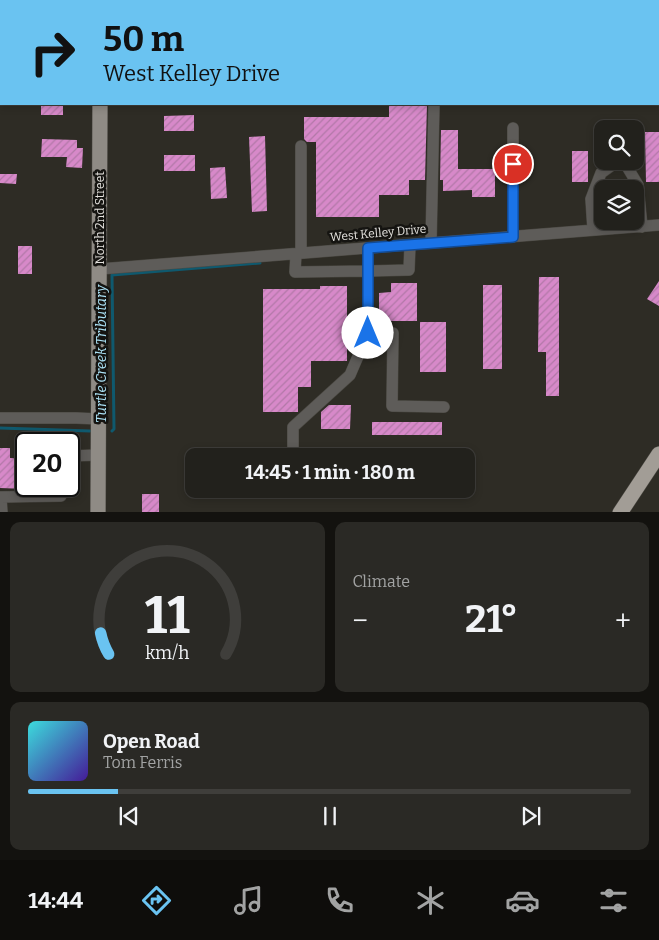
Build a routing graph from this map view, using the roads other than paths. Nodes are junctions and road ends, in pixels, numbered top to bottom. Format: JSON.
{"nodes":[{"id":1,"x":100,"y":105,"type":"edge"},
{"id":2,"x":434,"y":105,"type":"edge"},
{"id":3,"x":513,"y":128,"type":"dead end"},
{"id":4,"x":301,"y":146,"type":"dead end"},
{"id":5,"x":598,"y":180,"type":"edge"},
{"id":6,"x":635,"y":180,"type":"edge"},
{"id":7,"x":594,"y":191,"type":"edge"},
{"id":8,"x":659,"y":225,"type":"edge"},
{"id":9,"x":644,"y":227,"type":"edge"},
{"id":10,"x":593,"y":230,"type":"joint"},
{"id":11,"x":513,"y":237,"type":"junction"},
{"id":12,"x":431,"y":243,"type":"junction"},
{"id":13,"x":410,"y":245,"type":"junction"},
{"id":14,"x":368,"y":248,"type":"junction"},
{"id":15,"x":298,"y":254,"type":"junction"},
{"id":16,"x":100,"y":269,"type":"junction"},
{"id":17,"x":368,"y":271,"type":"junction"},
{"id":18,"x":368,"y":333,"type":"junction"},
{"id":19,"x":444,"y":407,"type":"dead end"},
{"id":20,"x":0,"y":418,"type":"edge"},
{"id":21,"x":99,"y":419,"type":"junction"},
{"id":22,"x":293,"y":448,"type":"edge"},
{"id":23,"x":659,"y":454,"type":"edge"},
{"id":24,"x":98,"y":455,"type":"junction"},
{"id":25,"x":80,"y":456,"type":"edge"},
{"id":26,"x":15,"y":497,"type":"edge"},
{"id":27,"x":2,"y":512,"type":"edge"},
{"id":28,"x":98,"y":512,"type":"edge"},
{"id":29,"x":620,"y":512,"type":"edge"}],
"edges":[{"from":1,"to":16,"type":"main road","name":"North 2nd Street"},
{"from":2,"to":12,"type":"street"},
{"from":3,"to":11,"type":"street"},
{"from":4,"to":15,"type":"street"},
{"from":5,"to":6,"type":"street"},
{"from":7,"to":10,"type":"street"},
{"from":8,"to":9,"type":"street","name":"West Kelley Drive"},
{"from":10,"to":11,"type":"street","name":"West Kelley Drive"},
{"from":11,"to":12,"type":"street","name":"West Kelley Drive"},
{"from":12,"to":13,"type":"street","name":"West Kelley Drive"},
{"from":13,"to":14,"type":"street","name":"West Kelley Drive"},
{"from":13,"to":17,"type":"street"},
{"from":14,"to":15,"type":"street","name":"West Kelley Drive"},
{"from":14,"to":17,"type":"street"},
{"from":15,"to":16,"type":"street","name":"West Kelley Drive"},
{"from":15,"to":17,"type":"street"},
{"from":16,"to":21,"type":"main road","name":"North 2nd Street"},
{"from":17,"to":18,"type":"street"},
{"from":18,"to":19,"type":"street"},
{"from":18,"to":22,"type":"street"},
{"from":20,"to":21,"type":"street"},
{"from":21,"to":24,"type":"main road","name":"North 2nd Street"},
{"from":23,"to":29,"type":"highway"},
{"from":24,"to":25,"type":"street"},
{"from":24,"to":28,"type":"main road","name":"North 2nd Street"},
{"from":26,"to":27,"type":"street"}]}
